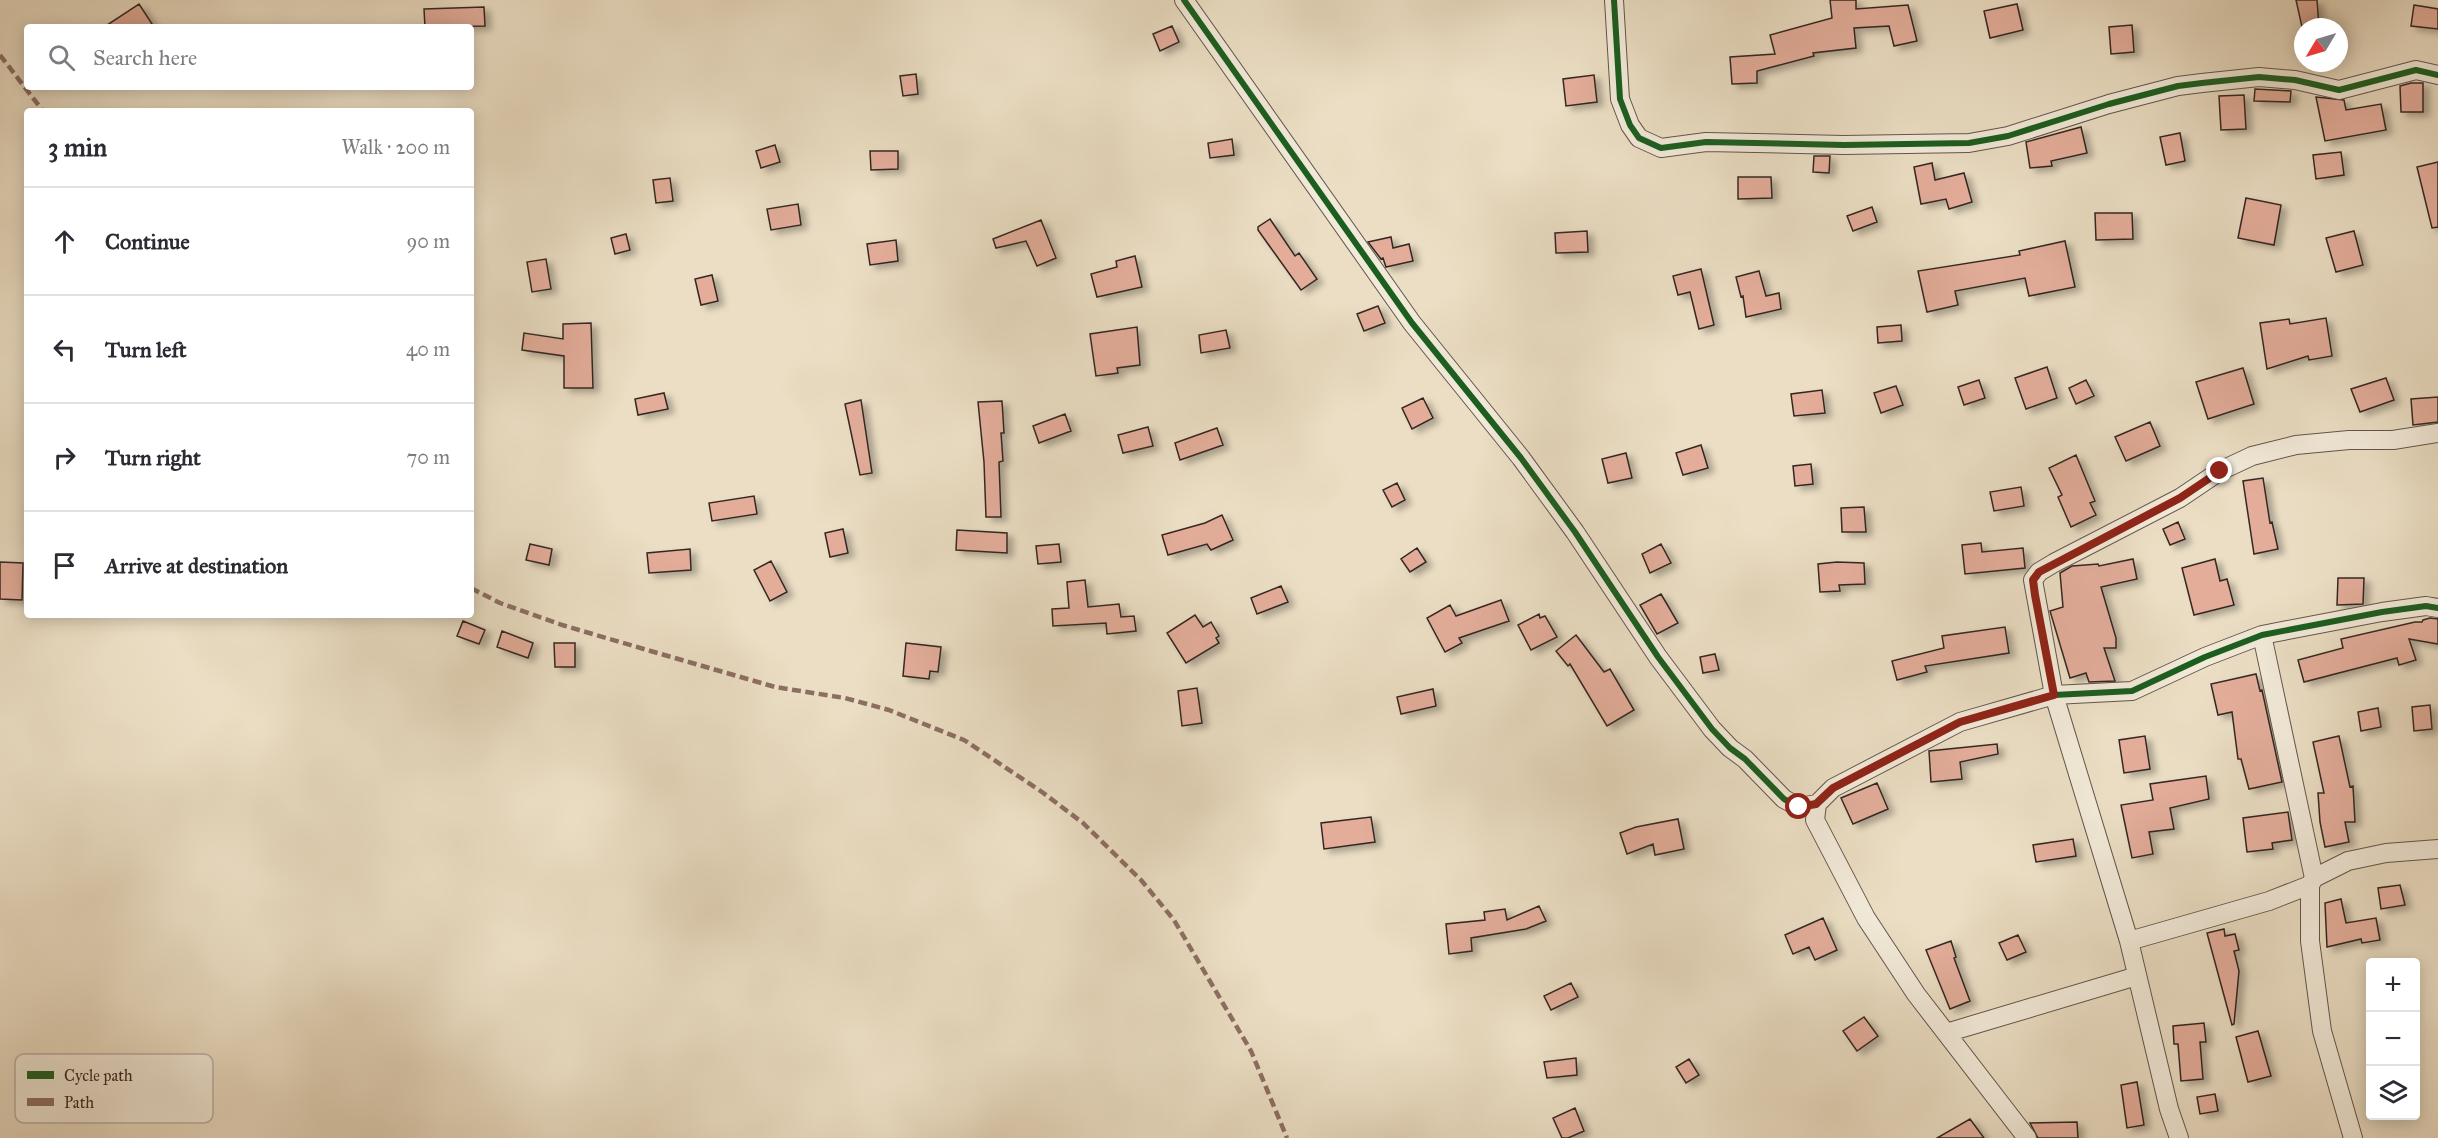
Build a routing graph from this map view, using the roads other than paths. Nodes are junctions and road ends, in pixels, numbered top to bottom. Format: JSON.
{"nodes":[{"id":1,"x":1184,"y":0,"type":"edge"},
{"id":2,"x":1614,"y":0,"type":"edge"},
{"id":3,"x":2438,"y":75,"type":"edge"},
{"id":4,"x":2438,"y":433,"type":"edge"},
{"id":5,"x":2438,"y":608,"type":"edge"},
{"id":6,"x":2262,"y":635,"type":"junction"},
{"id":7,"x":2054,"y":695,"type":"junction"},
{"id":8,"x":1816,"y":804,"type":"junction"},
{"id":9,"x":2438,"y":849,"type":"edge"},
{"id":10,"x":2312,"y":881,"type":"junction"},
{"id":11,"x":2129,"y":941,"type":"junction"},
{"id":12,"x":2137,"y":976,"type":"junction"},
{"id":13,"x":1946,"y":1033,"type":"junction"},
{"id":14,"x":2026,"y":1138,"type":"edge"},
{"id":15,"x":2179,"y":1138,"type":"edge"},
{"id":16,"x":2353,"y":1138,"type":"edge"}],
"edges":[{"from":1,"to":8,"type":"street"},
{"from":2,"to":3,"type":"street"},
{"from":4,"to":7,"type":"street"},
{"from":5,"to":6,"type":"street"},
{"from":6,"to":7,"type":"street"},
{"from":6,"to":10,"type":"street"},
{"from":7,"to":8,"type":"street"},
{"from":7,"to":11,"type":"street"},
{"from":8,"to":13,"type":"street"},
{"from":9,"to":10,"type":"street"},
{"from":10,"to":11,"type":"street"},
{"from":10,"to":16,"type":"street"},
{"from":11,"to":12,"type":"street"},
{"from":12,"to":13,"type":"street"},
{"from":12,"to":15,"type":"street"},
{"from":13,"to":14,"type":"street"}]}
